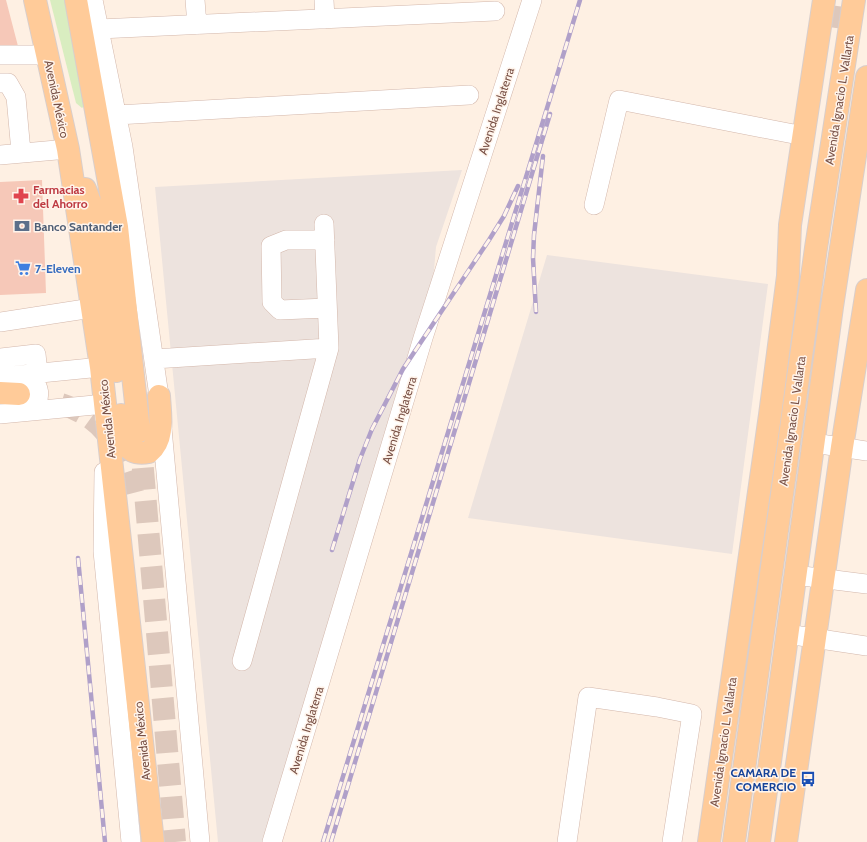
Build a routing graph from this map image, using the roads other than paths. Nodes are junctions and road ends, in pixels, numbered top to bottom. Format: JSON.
{"nodes":[{"id":1,"x":35,"y":0,"type":"edge"},
{"id":2,"x":76,"y":0,"type":"edge"},
{"id":3,"x":93,"y":0,"type":"edge"},
{"id":4,"x":195,"y":0,"type":"edge"},
{"id":5,"x":324,"y":0,"type":"edge"},
{"id":6,"x":532,"y":0,"type":"edge"},
{"id":7,"x":824,"y":0,"type":"edge"},
{"id":8,"x":854,"y":0,"type":"edge"},
{"id":9,"x":495,"y":11,"type":"dead end"},
{"id":10,"x":325,"y":19,"type":"junction"},
{"id":11,"x":196,"y":25,"type":"junction"},
{"id":12,"x":836,"y":28,"type":"tunnel mouth"},
{"id":13,"x":99,"y":29,"type":"junction"},
{"id":14,"x":0,"y":55,"type":"edge"},
{"id":15,"x":47,"y":55,"type":"junction"},
{"id":16,"x":867,"y":77,"type":"edge"},
{"id":17,"x":0,"y":84,"type":"edge"},
{"id":18,"x":469,"y":96,"type":"dead end"},
{"id":19,"x":116,"y":115,"type":"junction"},
{"id":20,"x":804,"y":136,"type":"junction"},
{"id":21,"x":68,"y":149,"type":"junction"},
{"id":22,"x":21,"y":152,"type":"junction"},
{"id":23,"x":0,"y":154,"type":"edge"},
{"id":24,"x":594,"y":205,"type":"dead end"},
{"id":25,"x":788,"y":276,"type":"junction"},
{"id":26,"x":867,"y":290,"type":"edge"},
{"id":27,"x":92,"y":308,"type":"junction"},
{"id":28,"x":327,"y":308,"type":"junction"},
{"id":29,"x":0,"y":322,"type":"edge"},
{"id":30,"x":329,"y":348,"type":"junction"},
{"id":31,"x":0,"y":358,"type":"edge"},
{"id":32,"x":154,"y":359,"type":"junction"},
{"id":33,"x":101,"y":367,"type":"junction"},
{"id":34,"x":0,"y":377,"type":"edge"},
{"id":35,"x":22,"y":389,"type":"edge"},
{"id":36,"x":159,"y":396,"type":"junction"},
{"id":37,"x":106,"y":404,"type":"junction"},
{"id":38,"x":0,"y":414,"type":"edge"},
{"id":39,"x":770,"y":415,"type":"junction"},
{"id":40,"x":139,"y":431,"type":"tunnel mouth"},
{"id":41,"x":814,"y":443,"type":"junction"},
{"id":42,"x":842,"y":447,"type":"junction"},
{"id":43,"x":867,"y":451,"type":"edge"},
{"id":44,"x":782,"y":494,"type":"junction"},
{"id":45,"x":795,"y":575,"type":"junction"},
{"id":46,"x":824,"y":578,"type":"junction"},
{"id":47,"x":867,"y":584,"type":"edge"},
{"id":48,"x":787,"y":634,"type":"junction"},
{"id":49,"x":814,"y":638,"type":"junction"},
{"id":50,"x":867,"y":646,"type":"edge"},
{"id":51,"x":242,"y":661,"type":"dead end"},
{"id":52,"x":131,"y":842,"type":"edge"},
{"id":53,"x":153,"y":842,"type":"edge"},
{"id":54,"x":200,"y":842,"type":"edge"},
{"id":55,"x":272,"y":842,"type":"edge"},
{"id":56,"x":567,"y":842,"type":"edge"},
{"id":57,"x":672,"y":842,"type":"edge"},
{"id":58,"x":709,"y":842,"type":"edge"},
{"id":59,"x":734,"y":842,"type":"edge"},
{"id":60,"x":759,"y":842,"type":"edge"},
{"id":61,"x":786,"y":842,"type":"edge"}],
"edges":[{"from":1,"to":15,"type":"main road","name":"Avenida México"},
{"from":2,"to":40,"type":"main road"},
{"from":3,"to":13,"type":"street"},
{"from":4,"to":11,"type":"street"},
{"from":5,"to":10,"type":"street"},
{"from":6,"to":55,"type":"street","name":"Avenida Inglaterra"},
{"from":7,"to":20,"type":"main road","name":"Avenida Ignacio L. Vallarta"},
{"from":8,"to":44,"type":"main road","name":"Avenida Ignacio L. Vallarta"},
{"from":9,"to":10,"type":"street"},
{"from":10,"to":11,"type":"street"},
{"from":11,"to":13,"type":"street"},
{"from":12,"to":25,"type":"main road"},
{"from":13,"to":19,"type":"street"},
{"from":14,"to":15,"type":"street"},
{"from":15,"to":21,"type":"main road","name":"Avenida México"},
{"from":16,"to":41,"type":"main road","name":"Avenida Ignacio L. Vallarta"},
{"from":17,"to":22,"type":"street"},
{"from":18,"to":19,"type":"street"},
{"from":19,"to":32,"type":"street"},
{"from":20,"to":24,"type":"street"},
{"from":20,"to":25,"type":"main road","name":"Avenida Ignacio L. Vallarta"},
{"from":21,"to":22,"type":"street"},
{"from":21,"to":27,"type":"main road","name":"Avenida México"},
{"from":21,"to":36,"type":"main road"},
{"from":22,"to":23,"type":"street"},
{"from":25,"to":39,"type":"main road","name":"Avenida Ignacio L. Vallarta"},
{"from":26,"to":42,"type":"main road"},
{"from":27,"to":29,"type":"street"},
{"from":27,"to":33,"type":"main road","name":"Avenida México"},
{"from":28,"to":28,"type":"street"},
{"from":28,"to":30,"type":"street"},
{"from":30,"to":32,"type":"street"},
{"from":30,"to":51,"type":"street"},
{"from":31,"to":35,"type":"street"},
{"from":32,"to":36,"type":"street"},
{"from":33,"to":35,"type":"street"},
{"from":33,"to":37,"type":"main road","name":"Avenida México"},
{"from":34,"to":35,"type":"street"},
{"from":35,"to":37,"type":"street"},
{"from":35,"to":38,"type":"street"},
{"from":36,"to":54,"type":"street"},
{"from":37,"to":52,"type":"street"},
{"from":37,"to":53,"type":"main road","name":"Avenida México"},
{"from":39,"to":44,"type":"main road"},
{"from":39,"to":58,"type":"main road","name":"Avenida Ignacio L. Vallarta"},
{"from":41,"to":42,"type":"street"},
{"from":41,"to":45,"type":"main road","name":"Avenida Ignacio L. Vallarta"},
{"from":42,"to":43,"type":"street"},
{"from":42,"to":46,"type":"main road"},
{"from":44,"to":59,"type":"main road","name":"Avenida Ignacio L. Vallarta"},
{"from":45,"to":46,"type":"street"},
{"from":45,"to":48,"type":"main road","name":"Avenida Ignacio L. Vallarta"},
{"from":46,"to":47,"type":"street"},
{"from":46,"to":49,"type":"main road"},
{"from":48,"to":49,"type":"street"},
{"from":48,"to":60,"type":"main road","name":"Avenida Ignacio L. Vallarta"},
{"from":49,"to":50,"type":"street"},
{"from":49,"to":61,"type":"main road"},
{"from":56,"to":57,"type":"street"}]}
